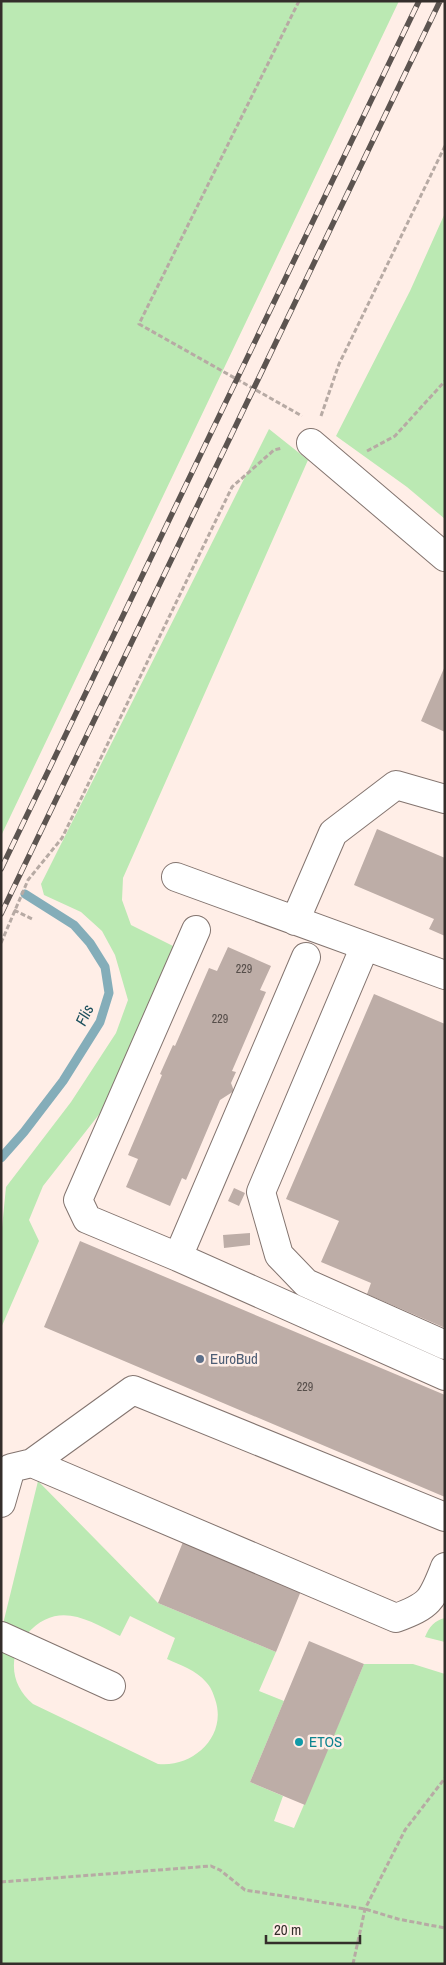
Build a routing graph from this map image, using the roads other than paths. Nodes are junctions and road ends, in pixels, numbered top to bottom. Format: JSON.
{"nodes":[{"id":1,"x":314,"y":434,"type":"road end"},
{"id":2,"x":445,"y":557,"type":"edge"},
{"id":3,"x":445,"y":798,"type":"edge"},
{"id":4,"x":176,"y":877,"type":"dead end"},
{"id":5,"x":295,"y":921,"type":"junction"},
{"id":6,"x":196,"y":930,"type":"dead end"},
{"id":7,"x":365,"y":946,"type":"junction"},
{"id":8,"x":306,"y":957,"type":"dead end"},
{"id":9,"x":445,"y":975,"type":"edge"},
{"id":10,"x":178,"y":1257,"type":"junction"},
{"id":11,"x":445,"y":1345,"type":"edge"},
{"id":12,"x":445,"y":1376,"type":"edge"},
{"id":13,"x":32,"y":1463,"type":"junction"},
{"id":14,"x":1,"y":1503,"type":"edge"},
{"id":15,"x":445,"y":1517,"type":"edge"},
{"id":16,"x":445,"y":1567,"type":"edge"},
{"id":17,"x":1,"y":1636,"type":"edge"},
{"id":18,"x":111,"y":1686,"type":"dead end"}],
"edges":[{"from":1,"to":2,"type":"lane"},
{"from":3,"to":5,"type":"lane"},
{"from":4,"to":5,"type":"lane"},
{"from":5,"to":7,"type":"lane"},
{"from":6,"to":10,"type":"lane"},
{"from":7,"to":9,"type":"lane"},
{"from":7,"to":11,"type":"lane"},
{"from":8,"to":10,"type":"lane"},
{"from":10,"to":12,"type":"lane"},
{"from":13,"to":14,"type":"lane"},
{"from":13,"to":15,"type":"lane"},
{"from":13,"to":16,"type":"lane"},
{"from":17,"to":18,"type":"lane"}]}
